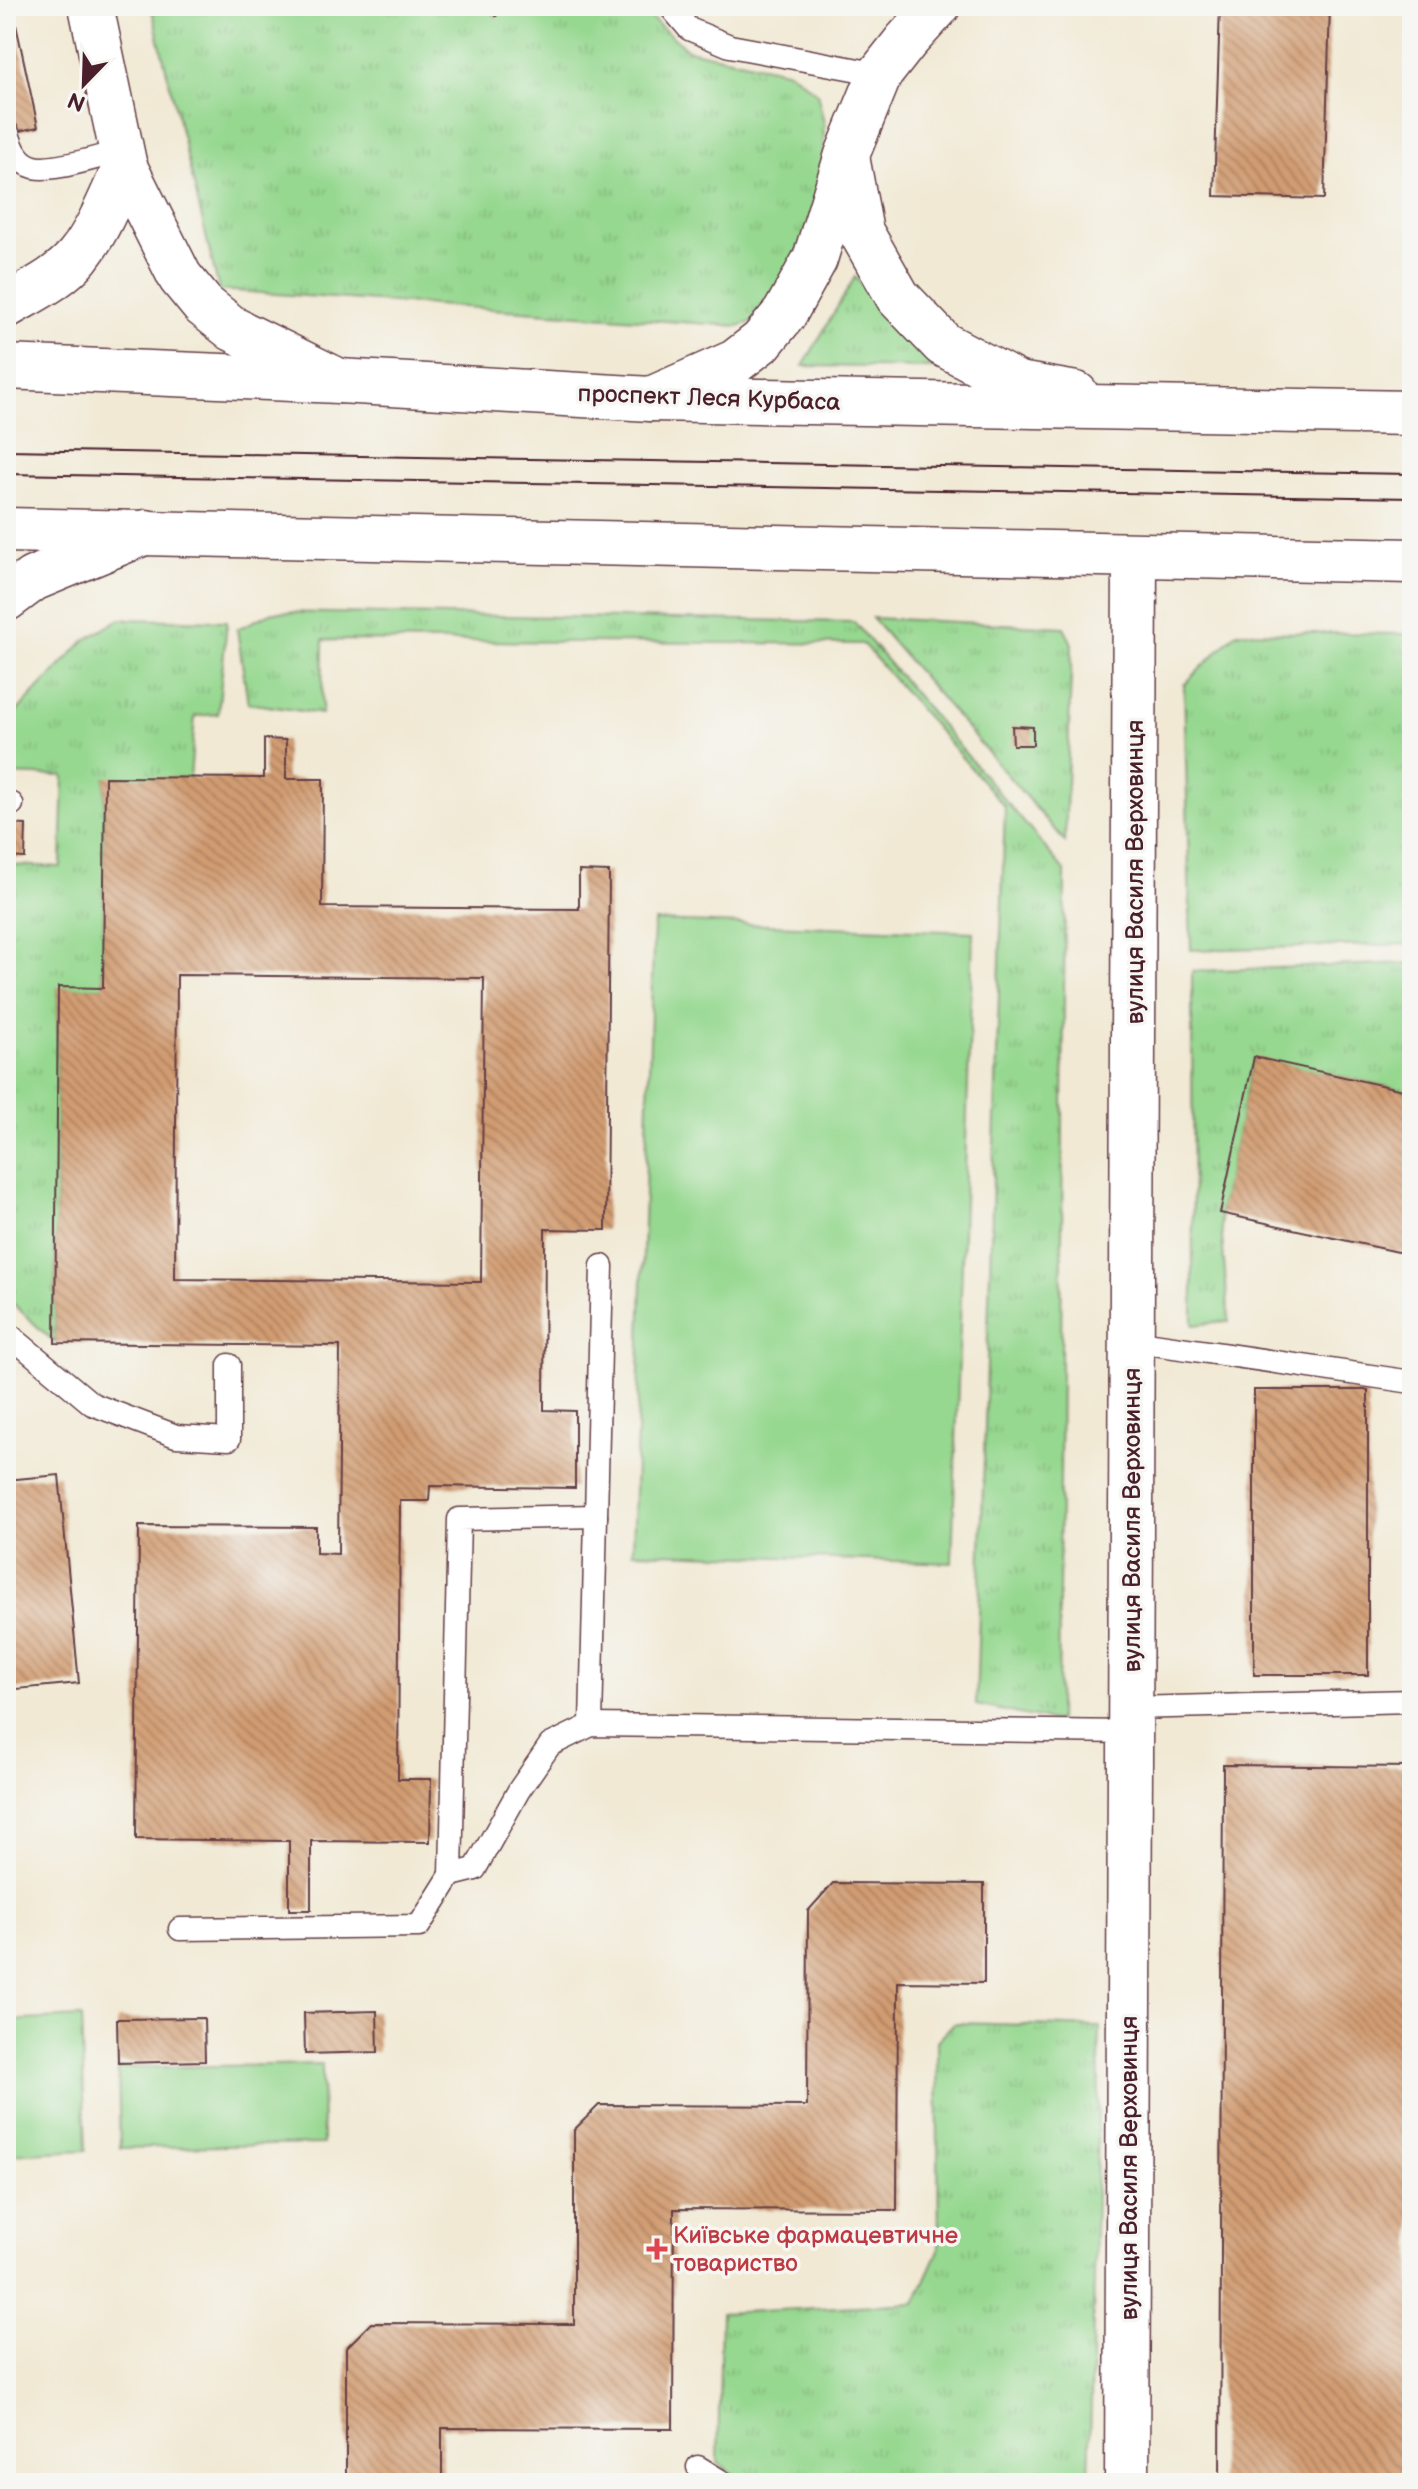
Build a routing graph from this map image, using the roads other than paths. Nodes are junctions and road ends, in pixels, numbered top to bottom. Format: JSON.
{"nodes":[{"id":1,"x":91,"y":6,"type":"edge"},
{"id":2,"x":672,"y":6,"type":"edge"},
{"id":3,"x":938,"y":6,"type":"edge"},
{"id":4,"x":880,"y":74,"type":"junction"},
{"id":5,"x":8,"y":133,"type":"edge"},
{"id":6,"x":847,"y":155,"type":"junction"},
{"id":7,"x":123,"y":159,"type":"junction"},
{"id":8,"x":6,"y":306,"type":"edge"},
{"id":9,"x":6,"y":367,"type":"edge"},
{"id":10,"x":339,"y":381,"type":"junction"},
{"id":11,"x":651,"y":399,"type":"junction"},
{"id":12,"x":1148,"y":407,"type":"junction"},
{"id":13,"x":1412,"y":413,"type":"edge"},
{"id":14,"x":6,"y":530,"type":"edge"},
{"id":15,"x":146,"y":532,"type":"junction"},
{"id":16,"x":1135,"y":557,"type":"junction"},
{"id":17,"x":1412,"y":561,"type":"edge"},
{"id":18,"x":6,"y":599,"type":"edge"},
{"id":19,"x":602,"y":1266,"type":"dead end"},
{"id":20,"x":6,"y":1332,"type":"edge"},
{"id":21,"x":1133,"y":1341,"type":"junction"},
{"id":22,"x":229,"y":1365,"type":"dead end"},
{"id":23,"x":1412,"y":1382,"type":"edge"},
{"id":24,"x":596,"y":1516,"type":"junction"},
{"id":25,"x":1412,"y":1701,"type":"edge"},
{"id":26,"x":1131,"y":1720,"type":"junction"},
{"id":27,"x":591,"y":1725,"type":"junction"},
{"id":28,"x":451,"y":1875,"type":"junction"},
{"id":29,"x":180,"y":1929,"type":"dead end"},
{"id":30,"x":698,"y":2467,"type":"dead end"},
{"id":31,"x":724,"y":2483,"type":"edge"},
{"id":32,"x":1127,"y":2483,"type":"edge"}],
"edges":[{"from":1,"to":7,"type":"main road"},
{"from":2,"to":4,"type":"lane"},
{"from":3,"to":4,"type":"main road"},
{"from":4,"to":6,"type":"main road"},
{"from":5,"to":7,"type":"lane"},
{"from":6,"to":11,"type":"main road"},
{"from":6,"to":12,"type":"main road"},
{"from":7,"to":8,"type":"main road"},
{"from":7,"to":10,"type":"main road"},
{"from":9,"to":10,"type":"main road","name":"проспект Леся Курбаса"},
{"from":10,"to":11,"type":"main road","name":"проспект Леся Курбаса"},
{"from":11,"to":12,"type":"main road","name":"проспект Леся Курбаса"},
{"from":12,"to":13,"type":"main road","name":"проспект Леся Курбаса"},
{"from":14,"to":15,"type":"main road"},
{"from":15,"to":16,"type":"main road"},
{"from":15,"to":18,"type":"main road"},
{"from":16,"to":17,"type":"main road"},
{"from":16,"to":21,"type":"main road","name":"вулиця Василя Верховинця"},
{"from":19,"to":24,"type":"lane"},
{"from":20,"to":22,"type":"lane"},
{"from":21,"to":23,"type":"lane"},
{"from":21,"to":26,"type":"main road","name":"вулиця Василя Верховинця"},
{"from":24,"to":27,"type":"lane"},
{"from":24,"to":28,"type":"lane"},
{"from":25,"to":26,"type":"lane"},
{"from":26,"to":27,"type":"lane"},
{"from":26,"to":32,"type":"main road","name":"вулиця Василя Верховинця"},
{"from":27,"to":28,"type":"lane"},
{"from":28,"to":29,"type":"lane"},
{"from":30,"to":31,"type":"lane"}]}
